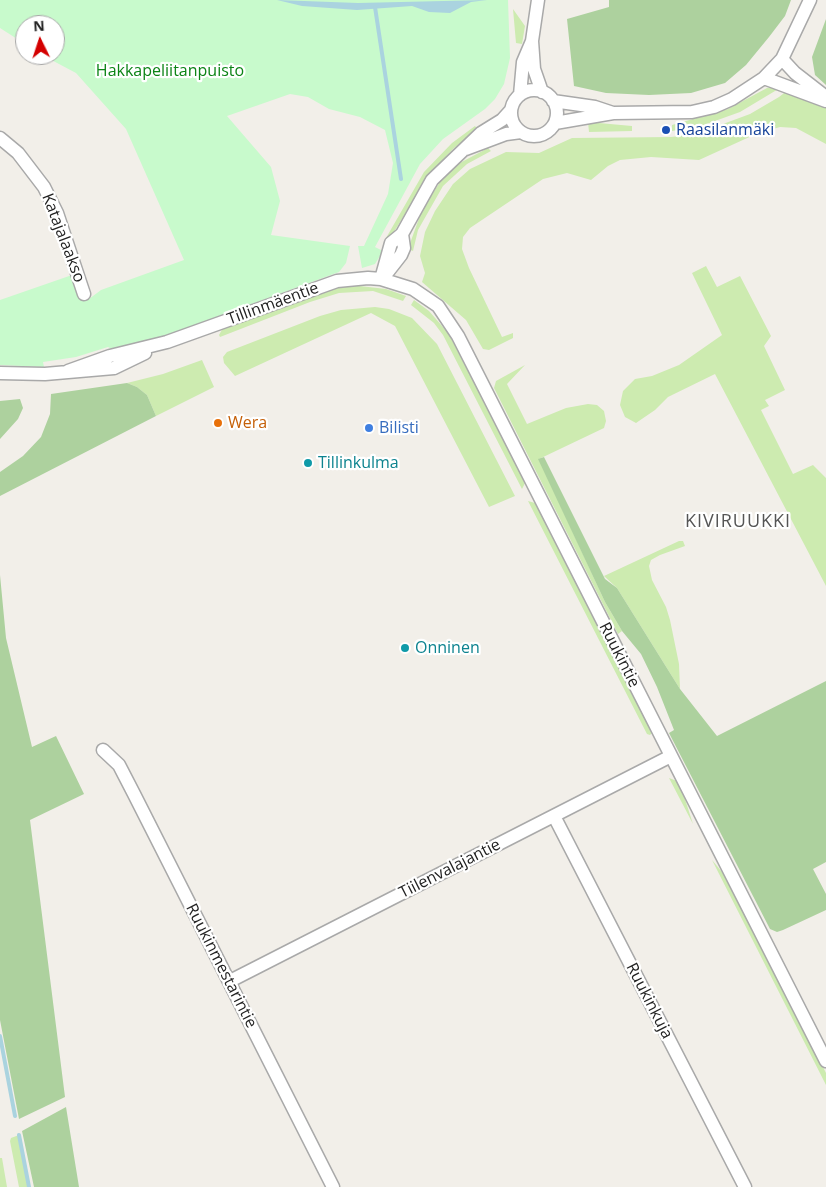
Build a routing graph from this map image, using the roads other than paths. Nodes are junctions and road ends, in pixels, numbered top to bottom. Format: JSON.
{"nodes":[{"id":1,"x":538,"y":0,"type":"edge"},
{"id":2,"x":810,"y":0,"type":"edge"},
{"id":3,"x":532,"y":41,"type":"junction"},
{"id":4,"x":782,"y":59,"type":"junction"},
{"id":5,"x":764,"y":78,"type":"junction"},
{"id":6,"x":542,"y":92,"type":"junction"},
{"id":7,"x":520,"y":95,"type":"junction"},
{"id":8,"x":826,"y":99,"type":"edge"},
{"id":9,"x":553,"y":101,"type":"junction"},
{"id":10,"x":511,"y":110,"type":"junction"},
{"id":11,"x":613,"y":113,"type":"junction"},
{"id":12,"x":555,"y":123,"type":"junction"},
{"id":13,"x":520,"y":132,"type":"junction"},
{"id":14,"x":0,"y":138,"type":"edge"},
{"id":15,"x":466,"y":148,"type":"junction"},
{"id":16,"x":382,"y":280,"type":"junction"},
{"id":17,"x":84,"y":294,"type":"dead end"},
{"id":18,"x":0,"y":373,"type":"edge"},
{"id":19,"x":103,"y":750,"type":"dead end"},
{"id":20,"x":670,"y":756,"type":"junction"},
{"id":21,"x":554,"y":816,"type":"junction"},
{"id":22,"x":230,"y":981,"type":"junction"},
{"id":23,"x":826,"y":1061,"type":"edge"},
{"id":24,"x":333,"y":1187,"type":"edge"},
{"id":25,"x":745,"y":1187,"type":"edge"}],
"edges":[{"from":1,"to":3,"type":"street"},
{"from":2,"to":4,"type":"street"},
{"from":3,"to":6,"type":"street"},
{"from":3,"to":7,"type":"street"},
{"from":4,"to":5,"type":"street"},
{"from":4,"to":8,"type":"street"},
{"from":5,"to":8,"type":"street"},
{"from":5,"to":11,"type":"street"},
{"from":6,"to":7,"type":"street"},
{"from":6,"to":9,"type":"street"},
{"from":7,"to":10,"type":"street"},
{"from":9,"to":11,"type":"street"},
{"from":9,"to":12,"type":"street"},
{"from":10,"to":13,"type":"street"},
{"from":10,"to":15,"type":"street"},
{"from":11,"to":12,"type":"street"},
{"from":12,"to":13,"type":"street"},
{"from":13,"to":15,"type":"street"},
{"from":14,"to":17,"type":"street","name":"Katajalaakso"},
{"from":15,"to":16,"type":"street"},
{"from":16,"to":18,"type":"street","name":"Tillinmäentie"},
{"from":16,"to":20,"type":"street","name":"Ruukintie"},
{"from":19,"to":22,"type":"street","name":"Ruukinmestarintie"},
{"from":20,"to":21,"type":"street","name":"Tiilenvalajantie"},
{"from":20,"to":23,"type":"street","name":"Ruukintie"},
{"from":21,"to":22,"type":"street","name":"Tiilenvalajantie"},
{"from":21,"to":25,"type":"street","name":"Ruukinkuja"},
{"from":22,"to":24,"type":"street","name":"Ruukinmestarintie"}]}
